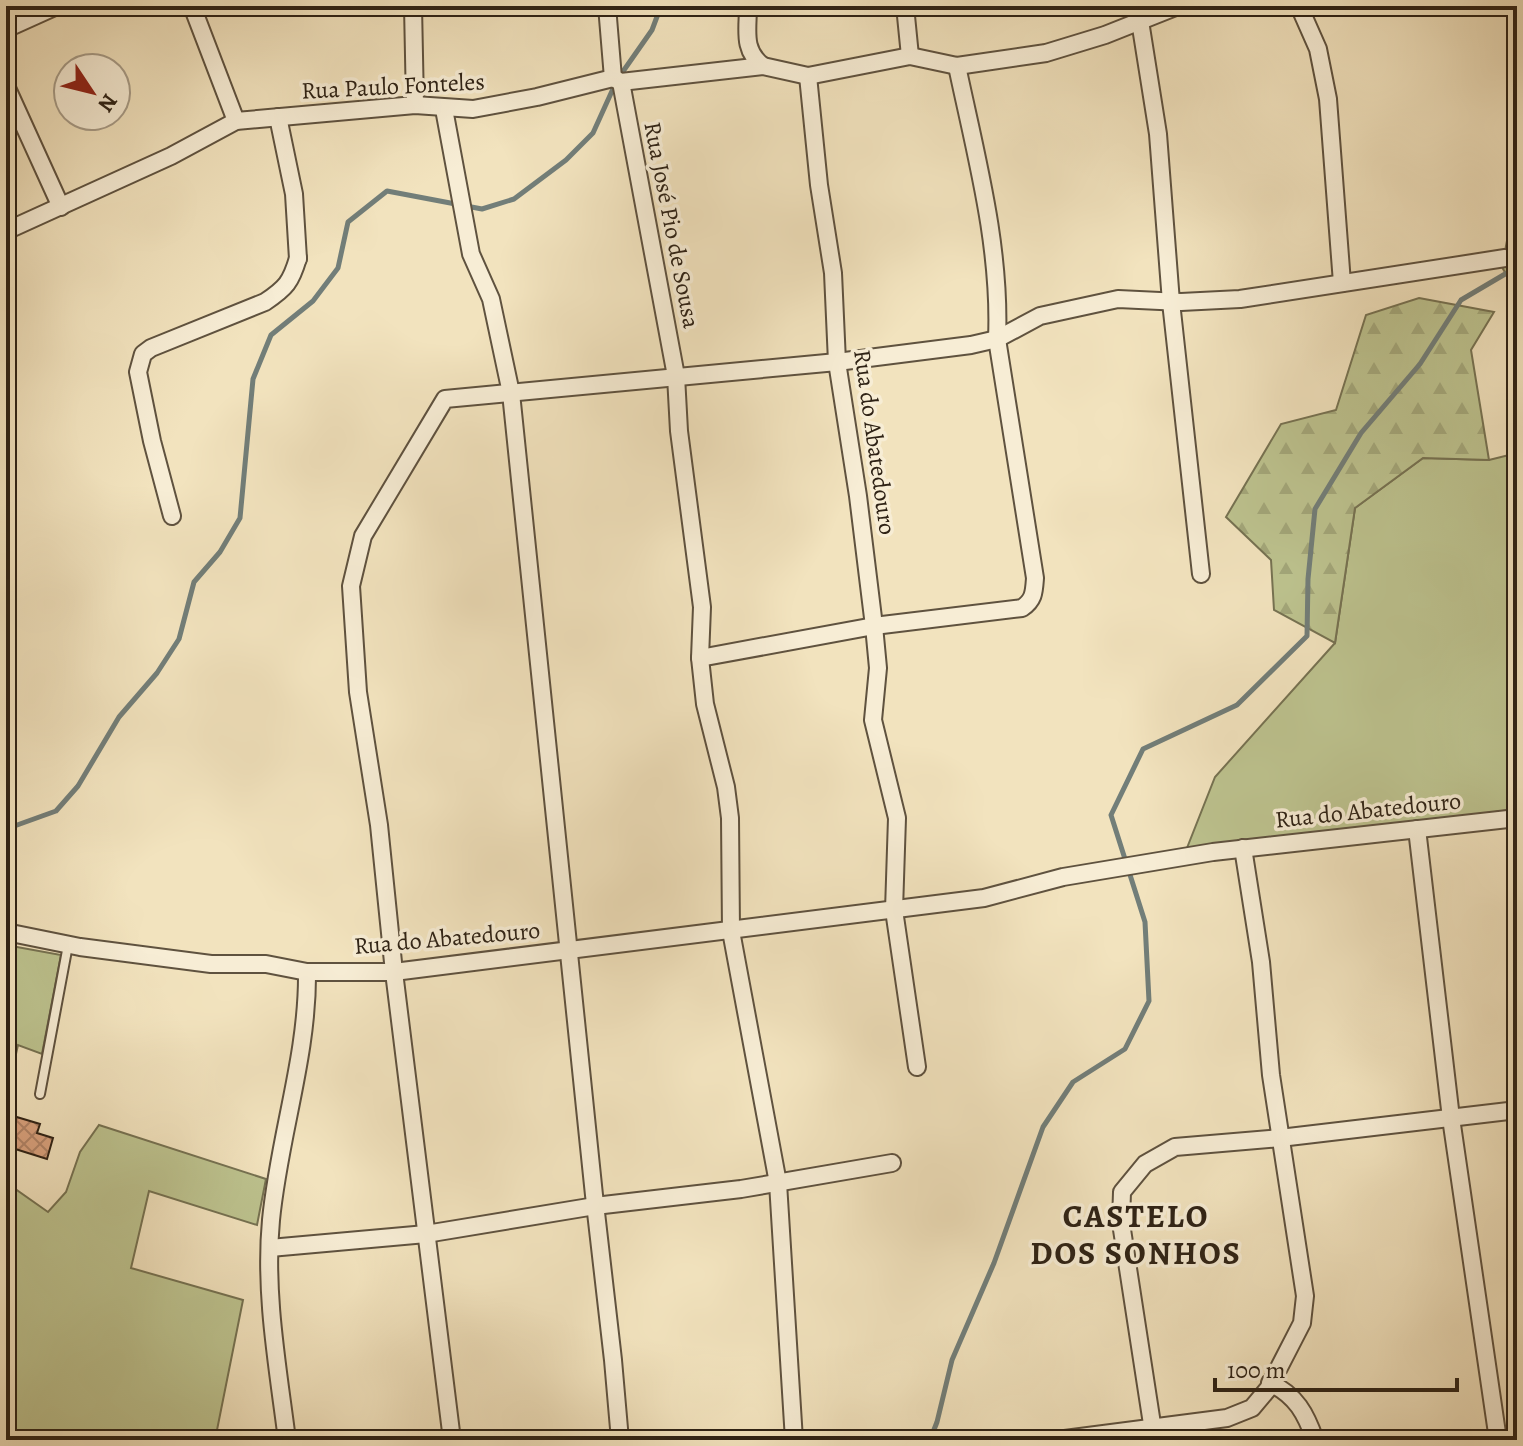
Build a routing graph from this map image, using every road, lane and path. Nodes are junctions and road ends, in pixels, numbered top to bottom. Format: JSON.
{"nodes":[{"id":1,"x":57,"y":6,"type":"edge"},
{"id":2,"x":192,"y":6,"type":"edge"},
{"id":3,"x":413,"y":6,"type":"edge"},
{"id":4,"x":607,"y":6,"type":"edge"},
{"id":5,"x":748,"y":6,"type":"edge"},
{"id":6,"x":905,"y":6,"type":"edge"},
{"id":7,"x":1178,"y":6,"type":"edge"},
{"id":8,"x":1299,"y":6,"type":"edge"},
{"id":9,"x":1140,"y":21,"type":"junction"},
{"id":10,"x":6,"y":29,"type":"edge"},
{"id":11,"x":910,"y":56,"type":"junction"},
{"id":12,"x":763,"y":66,"type":"junction"},
{"id":13,"x":957,"y":66,"type":"junction"},
{"id":14,"x":808,"y":76,"type":"junction"},
{"id":15,"x":617,"y":80,"type":"junction"},
{"id":16,"x":6,"y":86,"type":"edge"},
{"id":17,"x":415,"y":105,"type":"junction"},
{"id":18,"x":444,"y":109,"type":"junction"},
{"id":19,"x":278,"y":117,"type":"junction"},
{"id":20,"x":236,"y":121,"type":"junction"},
{"id":21,"x":61,"y":207,"type":"junction"},
{"id":22,"x":6,"y":231,"type":"edge"},
{"id":23,"x":1505,"y":258,"type":"dead end"},
{"id":24,"x":1342,"y":283,"type":"junction"},
{"id":25,"x":1171,"y":302,"type":"junction"},
{"id":26,"x":997,"y":339,"type":"junction"},
{"id":27,"x":837,"y":362,"type":"junction"},
{"id":28,"x":676,"y":376,"type":"junction"},
{"id":29,"x":511,"y":393,"type":"junction"},
{"id":30,"x":172,"y":516,"type":"dead end"},
{"id":31,"x":1201,"y":574,"type":"dead end"},
{"id":32,"x":874,"y":626,"type":"junction"},
{"id":33,"x":700,"y":658,"type":"junction"},
{"id":34,"x":1517,"y":818,"type":"edge"},
{"id":35,"x":1417,"y":829,"type":"junction"},
{"id":36,"x":1243,"y":848,"type":"junction"},
{"id":37,"x":894,"y":910,"type":"junction"},
{"id":38,"x":731,"y":931,"type":"junction"},
{"id":39,"x":6,"y":932,"type":"edge"},
{"id":40,"x":68,"y":945,"type":"junction"},
{"id":41,"x":570,"y":951,"type":"junction"},
{"id":42,"x":307,"y":972,"type":"junction"},
{"id":43,"x":394,"y":972,"type":"junction"},
{"id":44,"x":917,"y":1067,"type":"dead end"},
{"id":45,"x":40,"y":1094,"type":"dead end"},
{"id":46,"x":1517,"y":1110,"type":"edge"},
{"id":47,"x":1451,"y":1118,"type":"junction"},
{"id":48,"x":1280,"y":1138,"type":"junction"},
{"id":49,"x":892,"y":1163,"type":"dead end"},
{"id":50,"x":778,"y":1183,"type":"junction"},
{"id":51,"x":595,"y":1206,"type":"junction"},
{"id":52,"x":426,"y":1234,"type":"junction"},
{"id":53,"x":270,"y":1248,"type":"junction"},
{"id":54,"x":1270,"y":1383,"type":"junction"},
{"id":55,"x":1154,"y":1434,"type":"edge"},
{"id":56,"x":287,"y":1440,"type":"edge"},
{"id":57,"x":452,"y":1440,"type":"edge"},
{"id":58,"x":620,"y":1440,"type":"edge"},
{"id":59,"x":794,"y":1440,"type":"edge"},
{"id":60,"x":1057,"y":1440,"type":"edge"},
{"id":61,"x":1315,"y":1440,"type":"edge"},
{"id":62,"x":1498,"y":1440,"type":"edge"}],
"edges":[{"from":1,"to":10,"type":"street"},
{"from":2,"to":20,"type":"street"},
{"from":3,"to":17,"type":"street"},
{"from":4,"to":15,"type":"street","name":"Rua José Pio de Sousa"},
{"from":5,"to":12,"type":"street"},
{"from":6,"to":11,"type":"street"},
{"from":7,"to":9,"type":"street"},
{"from":8,"to":24,"type":"street"},
{"from":9,"to":13,"type":"street"},
{"from":9,"to":25,"type":"street"},
{"from":11,"to":13,"type":"street"},
{"from":11,"to":14,"type":"street"},
{"from":12,"to":14,"type":"street"},
{"from":12,"to":15,"type":"street","name":"Rua Paulo Fonteles"},
{"from":13,"to":26,"type":"street"},
{"from":14,"to":27,"type":"street","name":"Rua do Abatedouro"},
{"from":15,"to":18,"type":"street","name":"Rua Paulo Fonteles"},
{"from":15,"to":28,"type":"street","name":"Rua José Pio de Sousa"},
{"from":16,"to":21,"type":"street"},
{"from":17,"to":18,"type":"street","name":"Rua Paulo Fonteles"},
{"from":17,"to":19,"type":"street","name":"Rua Paulo Fonteles"},
{"from":18,"to":29,"type":"street"},
{"from":19,"to":20,"type":"street","name":"Rua Paulo Fonteles"},
{"from":19,"to":30,"type":"street"},
{"from":20,"to":21,"type":"street","name":"Rua Paulo Fonteles"},
{"from":21,"to":22,"type":"street","name":"Rua Paulo Fonteles"},
{"from":23,"to":24,"type":"street"},
{"from":24,"to":25,"type":"street"},
{"from":25,"to":26,"type":"street"},
{"from":25,"to":31,"type":"street"},
{"from":26,"to":27,"type":"street"},
{"from":26,"to":32,"type":"street"},
{"from":27,"to":28,"type":"street"},
{"from":27,"to":32,"type":"street","name":"Rua do Abatedouro"},
{"from":28,"to":29,"type":"street"},
{"from":28,"to":33,"type":"street","name":"Rua José Pio de Sousa"},
{"from":29,"to":41,"type":"street"},
{"from":29,"to":43,"type":"street"},
{"from":32,"to":33,"type":"street"},
{"from":32,"to":37,"type":"street","name":"Rua do Abatedouro"},
{"from":33,"to":38,"type":"street","name":"Rua José Pio de Sousa"},
{"from":34,"to":35,"type":"street","name":"Rua do Abatedouro"},
{"from":35,"to":36,"type":"street","name":"Rua do Abatedouro"},
{"from":35,"to":47,"type":"street"},
{"from":36,"to":37,"type":"street","name":"Rua do Abatedouro"},
{"from":36,"to":48,"type":"street"},
{"from":37,"to":38,"type":"street","name":"Rua do Abatedouro"},
{"from":37,"to":44,"type":"street","name":"Rua do Abatedouro"},
{"from":38,"to":41,"type":"street","name":"Rua do Abatedouro"},
{"from":38,"to":50,"type":"street","name":"Rua José Pio de Sousa"},
{"from":39,"to":40,"type":"street","name":"Rua do Abatedouro"},
{"from":40,"to":42,"type":"street","name":"Rua do Abatedouro"},
{"from":40,"to":45,"type":"lane"},
{"from":41,"to":43,"type":"street","name":"Rua do Abatedouro"},
{"from":41,"to":51,"type":"street"},
{"from":42,"to":43,"type":"street","name":"Rua do Abatedouro"},
{"from":42,"to":53,"type":"street"},
{"from":43,"to":52,"type":"street"},
{"from":46,"to":47,"type":"street"},
{"from":47,"to":48,"type":"street"},
{"from":47,"to":62,"type":"street"},
{"from":48,"to":54,"type":"street"},
{"from":48,"to":55,"type":"street"},
{"from":49,"to":50,"type":"street"},
{"from":50,"to":51,"type":"street"},
{"from":50,"to":59,"type":"street","name":"Rua José Pio de Sousa"},
{"from":51,"to":52,"type":"street"},
{"from":51,"to":58,"type":"street"},
{"from":52,"to":53,"type":"street"},
{"from":52,"to":57,"type":"street"},
{"from":53,"to":56,"type":"street"},
{"from":54,"to":55,"type":"street"},
{"from":54,"to":61,"type":"street"},
{"from":55,"to":60,"type":"street"}]}
